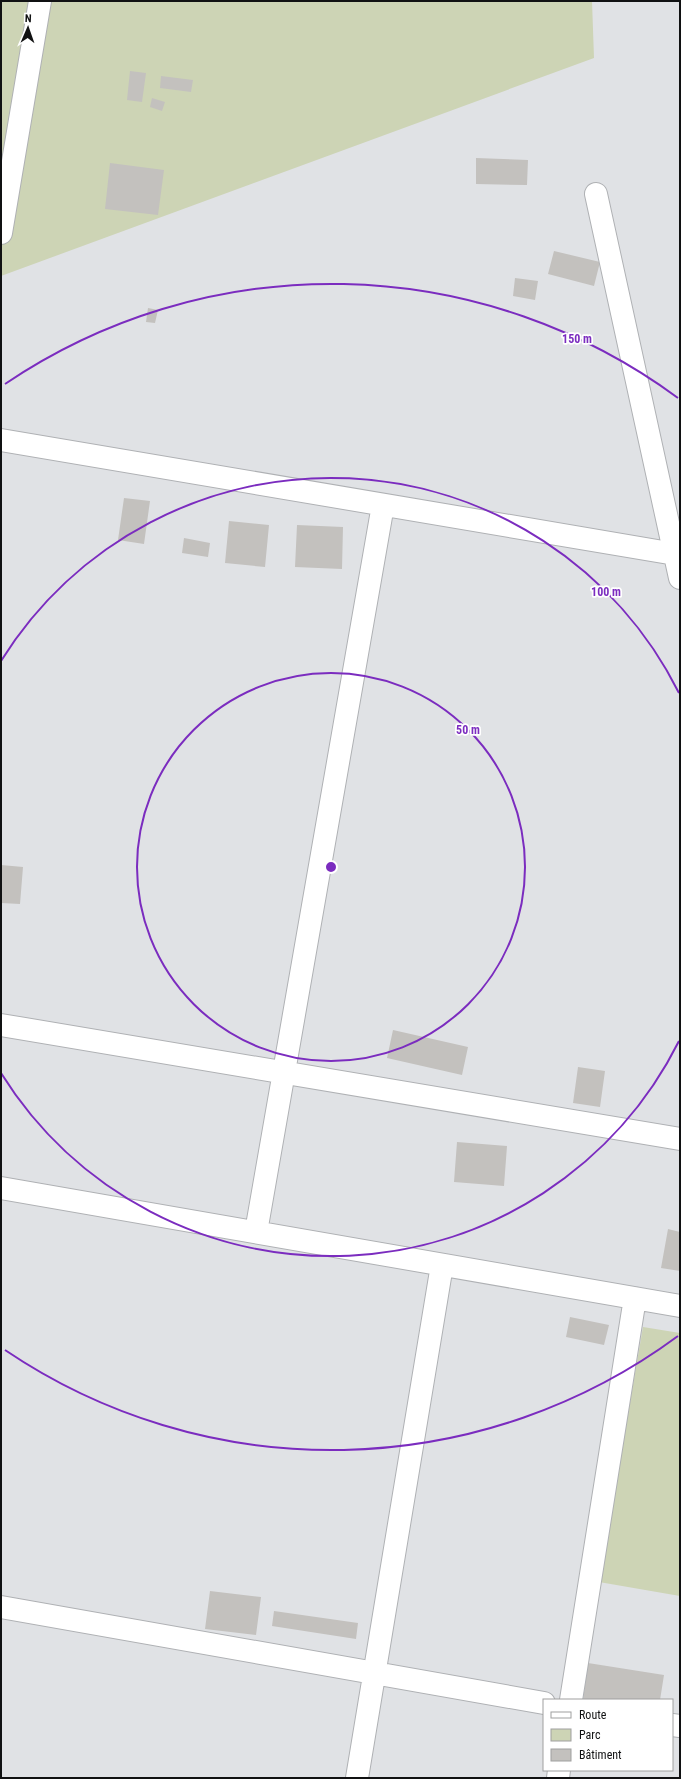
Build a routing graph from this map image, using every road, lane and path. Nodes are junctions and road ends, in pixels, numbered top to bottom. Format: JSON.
{"nodes":[{"id":1,"x":40,"y":1,"type":"edge"},
{"id":2,"x":596,"y":194,"type":"dead end"},
{"id":3,"x":1,"y":233,"type":"edge"},
{"id":4,"x":1,"y":440,"type":"edge"},
{"id":5,"x":383,"y":505,"type":"junction"},
{"id":6,"x":675,"y":554,"type":"junction"},
{"id":7,"x":680,"y":578,"type":"edge"},
{"id":8,"x":1,"y":1025,"type":"edge"},
{"id":9,"x":284,"y":1072,"type":"junction"},
{"id":10,"x":680,"y":1139,"type":"edge"},
{"id":11,"x":1,"y":1188,"type":"edge"},
{"id":12,"x":256,"y":1232,"type":"junction"},
{"id":13,"x":442,"y":1264,"type":"junction"},
{"id":14,"x":635,"y":1298,"type":"junction"},
{"id":15,"x":680,"y":1306,"type":"edge"},
{"id":16,"x":1,"y":1607,"type":"edge"},
{"id":17,"x":374,"y":1673,"type":"junction"},
{"id":18,"x":570,"y":1699,"type":"edge"},
{"id":19,"x":543,"y":1703,"type":"edge"},
{"id":20,"x":357,"y":1778,"type":"edge"}],
"edges":[{"from":1,"to":3,"type":"street"},
{"from":2,"to":6,"type":"street"},
{"from":4,"to":5,"type":"street"},
{"from":5,"to":6,"type":"street"},
{"from":5,"to":9,"type":"street"},
{"from":6,"to":7,"type":"street"},
{"from":8,"to":9,"type":"street"},
{"from":9,"to":10,"type":"street"},
{"from":9,"to":12,"type":"street"},
{"from":11,"to":12,"type":"street"},
{"from":12,"to":13,"type":"street"},
{"from":13,"to":14,"type":"street"},
{"from":13,"to":17,"type":"street"},
{"from":14,"to":15,"type":"street"},
{"from":14,"to":18,"type":"street"},
{"from":16,"to":17,"type":"street"},
{"from":17,"to":19,"type":"street"},
{"from":17,"to":20,"type":"street"}]}
